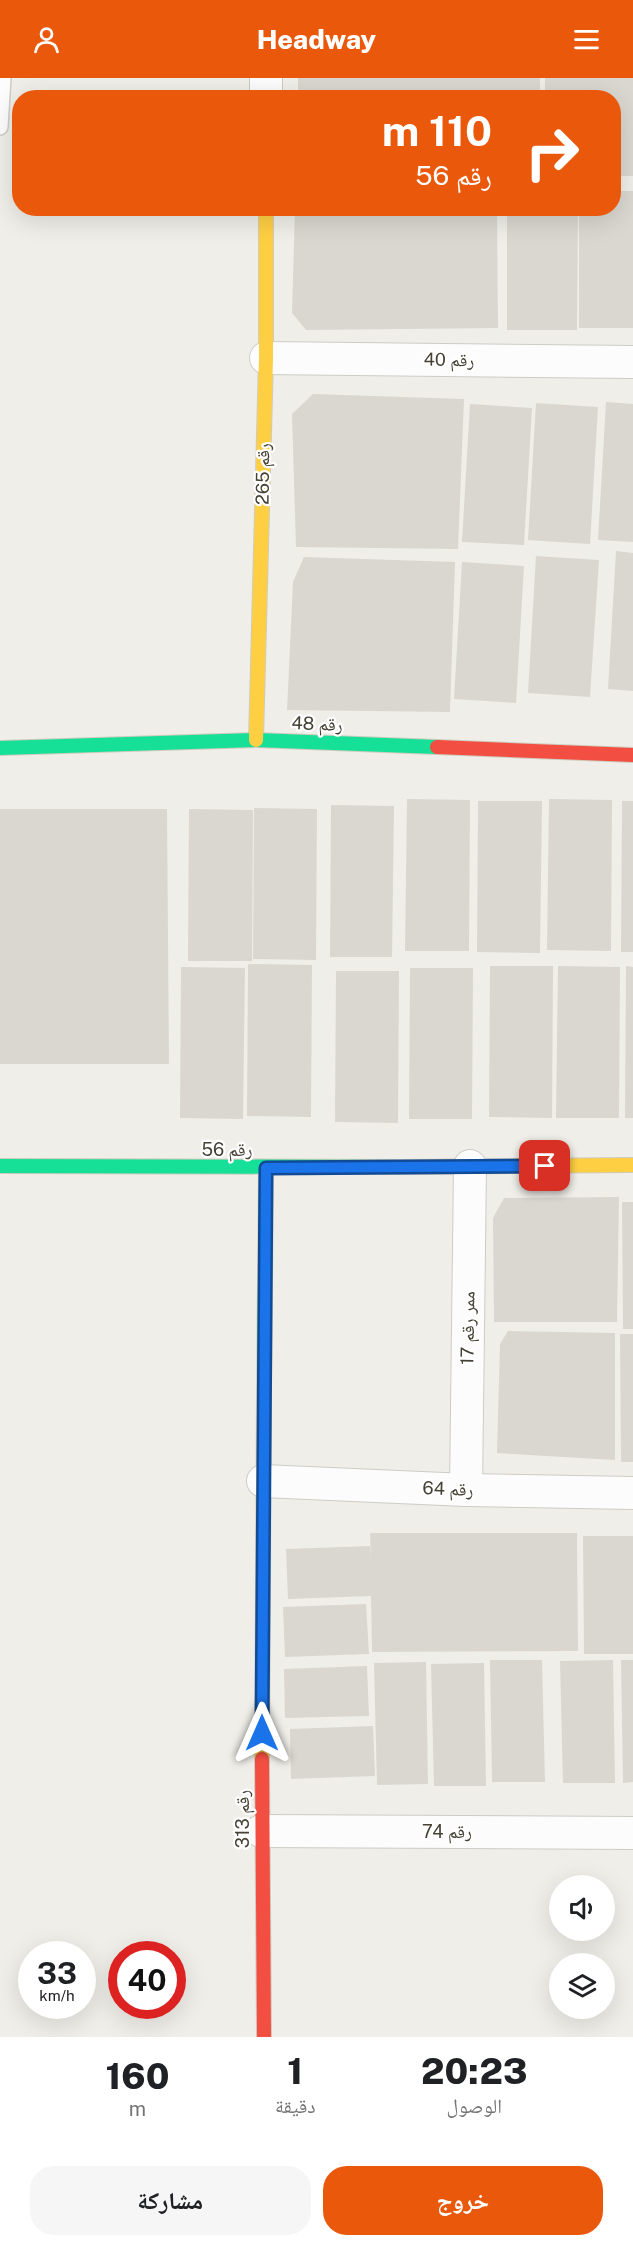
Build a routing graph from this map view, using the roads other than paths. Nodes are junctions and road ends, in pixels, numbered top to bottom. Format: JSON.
{"nodes":[{"id":1,"x":3,"y":78,"type":"edge"},
{"id":2,"x":0,"y":127,"type":"edge"},
{"id":3,"x":266,"y":216,"type":"edge"},
{"id":4,"x":266,"y":358,"type":"junction"},
{"id":5,"x":633,"y":362,"type":"edge"},
{"id":6,"x":256,"y":740,"type":"junction"},
{"id":7,"x":0,"y":748,"type":"edge"},
{"id":8,"x":633,"y":755,"type":"edge"},
{"id":9,"x":633,"y":1165,"type":"edge"},
{"id":10,"x":0,"y":1166,"type":"edge"},
{"id":11,"x":470,"y":1166,"type":"junction"},
{"id":12,"x":266,"y":1168,"type":"junction"},
{"id":13,"x":263,"y":1481,"type":"junction"},
{"id":14,"x":466,"y":1490,"type":"junction"},
{"id":15,"x":633,"y":1492,"type":"edge"},
{"id":16,"x":261,"y":1831,"type":"junction"},
{"id":17,"x":633,"y":1833,"type":"edge"},
{"id":18,"x":264,"y":2037,"type":"edge"}],
"edges":[{"from":1,"to":2,"type":"lane"},
{"from":3,"to":4,"type":"street","name":"رقم 265"},
{"from":4,"to":5,"type":"street","name":"رقم 40"},
{"from":4,"to":6,"type":"street","name":"رقم 265"},
{"from":6,"to":7,"type":"street","name":"رقم 48"},
{"from":6,"to":8,"type":"street","name":"رقم 48"},
{"from":9,"to":11,"type":"street","name":"رقم 56"},
{"from":10,"to":12,"type":"street","name":"رقم 56"},
{"from":11,"to":12,"type":"street","name":"رقم 56"},
{"from":11,"to":14,"type":"street","name":"ممر رقم 17"},
{"from":12,"to":13,"type":"street","name":"رقم 313"},
{"from":13,"to":14,"type":"street","name":"رقم 64"},
{"from":13,"to":16,"type":"street","name":"رقم 313"},
{"from":14,"to":15,"type":"street","name":"رقم 64"},
{"from":16,"to":17,"type":"street","name":"رقم 74"},
{"from":16,"to":18,"type":"street","name":"رقم 313"}]}
